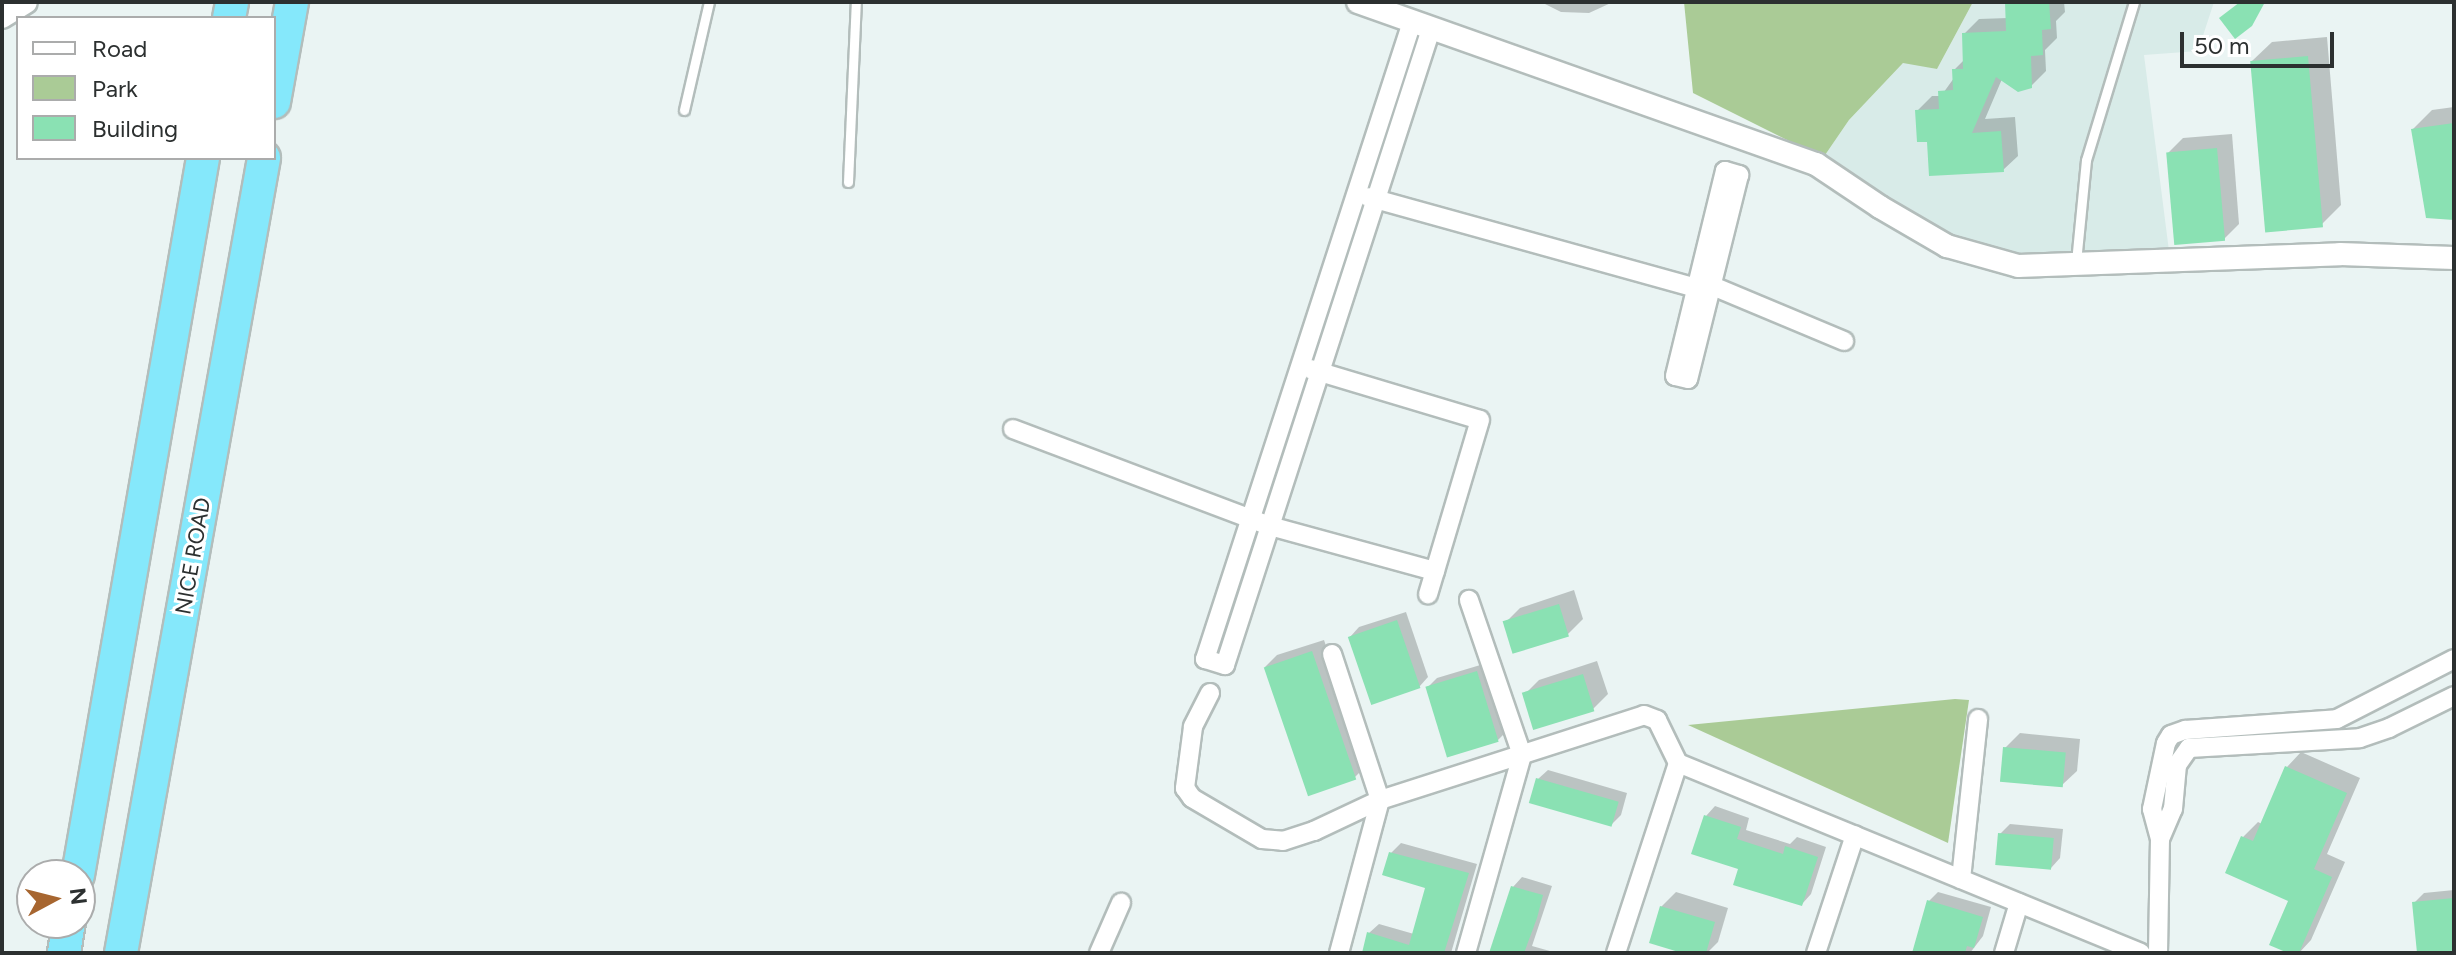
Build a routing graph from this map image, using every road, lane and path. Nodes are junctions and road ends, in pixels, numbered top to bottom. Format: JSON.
{"nodes":[{"id":1,"x":26,"y":2,"type":"edge"},
{"id":2,"x":292,"y":2,"type":"edge"},
{"id":3,"x":709,"y":2,"type":"edge"},
{"id":4,"x":856,"y":2,"type":"edge"},
{"id":5,"x":1358,"y":2,"type":"edge"},
{"id":6,"x":2134,"y":2,"type":"edge"},
{"id":7,"x":2,"y":17,"type":"edge"},
{"id":8,"x":1422,"y":25,"type":"junction"},
{"id":9,"x":276,"y":91,"type":"edge"},
{"id":10,"x":684,"y":110,"type":"dead end"},
{"id":11,"x":203,"y":160,"type":"edge"},
{"id":12,"x":264,"y":160,"type":"edge"},
{"id":13,"x":848,"y":182,"type":"dead end"},
{"id":14,"x":1356,"y":193,"type":"junction"},
{"id":15,"x":1376,"y":199,"type":"junction"},
{"id":16,"x":2454,"y":258,"type":"edge"},
{"id":17,"x":2075,"y":266,"type":"junction"},
{"id":18,"x":1702,"y":285,"type":"junction"},
{"id":19,"x":1844,"y":341,"type":"dead end"},
{"id":20,"x":1300,"y":366,"type":"junction"},
{"id":21,"x":1320,"y":372,"type":"junction"},
{"id":22,"x":1013,"y":429,"type":"dead end"},
{"id":23,"x":1251,"y":518,"type":"junction"},
{"id":24,"x":1270,"y":526,"type":"junction"},
{"id":25,"x":1435,"y":571,"type":"junction"},
{"id":26,"x":1428,"y":594,"type":"dead end"},
{"id":27,"x":1469,"y":600,"type":"dead end"},
{"id":28,"x":1332,"y":654,"type":"dead end"},
{"id":29,"x":2454,"y":659,"type":"edge"},
{"id":30,"x":1210,"y":693,"type":"dead end"},
{"id":31,"x":2454,"y":696,"type":"edge"},
{"id":32,"x":1978,"y":719,"type":"dead end"},
{"id":33,"x":1522,"y":755,"type":"junction"},
{"id":34,"x":1678,"y":763,"type":"junction"},
{"id":35,"x":1380,"y":800,"type":"junction"},
{"id":36,"x":1855,"y":835,"type":"junction"},
{"id":37,"x":2160,"y":839,"type":"junction"},
{"id":38,"x":81,"y":859,"type":"edge"},
{"id":39,"x":1961,"y":879,"type":"junction"},
{"id":40,"x":1121,"y":903,"type":"dead end"},
{"id":41,"x":2019,"y":903,"type":"junction"},
{"id":42,"x":121,"y":953,"type":"edge"},
{"id":43,"x":1099,"y":953,"type":"edge"},
{"id":44,"x":1339,"y":953,"type":"edge"},
{"id":45,"x":1466,"y":953,"type":"edge"},
{"id":46,"x":1616,"y":953,"type":"edge"},
{"id":47,"x":1816,"y":953,"type":"edge"},
{"id":48,"x":2004,"y":953,"type":"edge"},
{"id":49,"x":2141,"y":953,"type":"edge"},
{"id":50,"x":2158,"y":953,"type":"edge"}],
"edges":[{"from":1,"to":7,"type":"street"},
{"from":2,"to":9,"type":"highway"},
{"from":3,"to":10,"type":"lane"},
{"from":4,"to":13,"type":"lane"},
{"from":5,"to":8,"type":"street"},
{"from":6,"to":17,"type":"lane"},
{"from":8,"to":14,"type":"street"},
{"from":8,"to":15,"type":"street"},
{"from":8,"to":17,"type":"street"},
{"from":11,"to":38,"type":"highway"},
{"from":12,"to":42,"type":"highway","name":"NICE ROAD"},
{"from":14,"to":15,"type":"street"},
{"from":14,"to":20,"type":"street"},
{"from":15,"to":18,"type":"street"},
{"from":15,"to":21,"type":"street"},
{"from":16,"to":17,"type":"street"},
{"from":18,"to":18,"type":"street"},
{"from":18,"to":19,"type":"street"},
{"from":20,"to":21,"type":"street"},
{"from":20,"to":23,"type":"street"},
{"from":21,"to":24,"type":"street"},
{"from":21,"to":25,"type":"street"},
{"from":22,"to":23,"type":"street"},
{"from":23,"to":24,"type":"street"},
{"from":23,"to":24,"type":"street"},
{"from":24,"to":25,"type":"street"},
{"from":25,"to":26,"type":"street"},
{"from":27,"to":33,"type":"street"},
{"from":28,"to":35,"type":"street"},
{"from":29,"to":37,"type":"street"},
{"from":30,"to":35,"type":"street"},
{"from":31,"to":37,"type":"street"},
{"from":32,"to":39,"type":"street"},
{"from":33,"to":34,"type":"street"},
{"from":33,"to":35,"type":"street"},
{"from":33,"to":45,"type":"street"},
{"from":34,"to":36,"type":"street"},
{"from":34,"to":46,"type":"street"},
{"from":35,"to":44,"type":"street"},
{"from":36,"to":39,"type":"street"},
{"from":36,"to":47,"type":"street"},
{"from":37,"to":50,"type":"street"},
{"from":39,"to":41,"type":"street"},
{"from":40,"to":43,"type":"street"},
{"from":41,"to":48,"type":"street"},
{"from":41,"to":49,"type":"street"}]}
